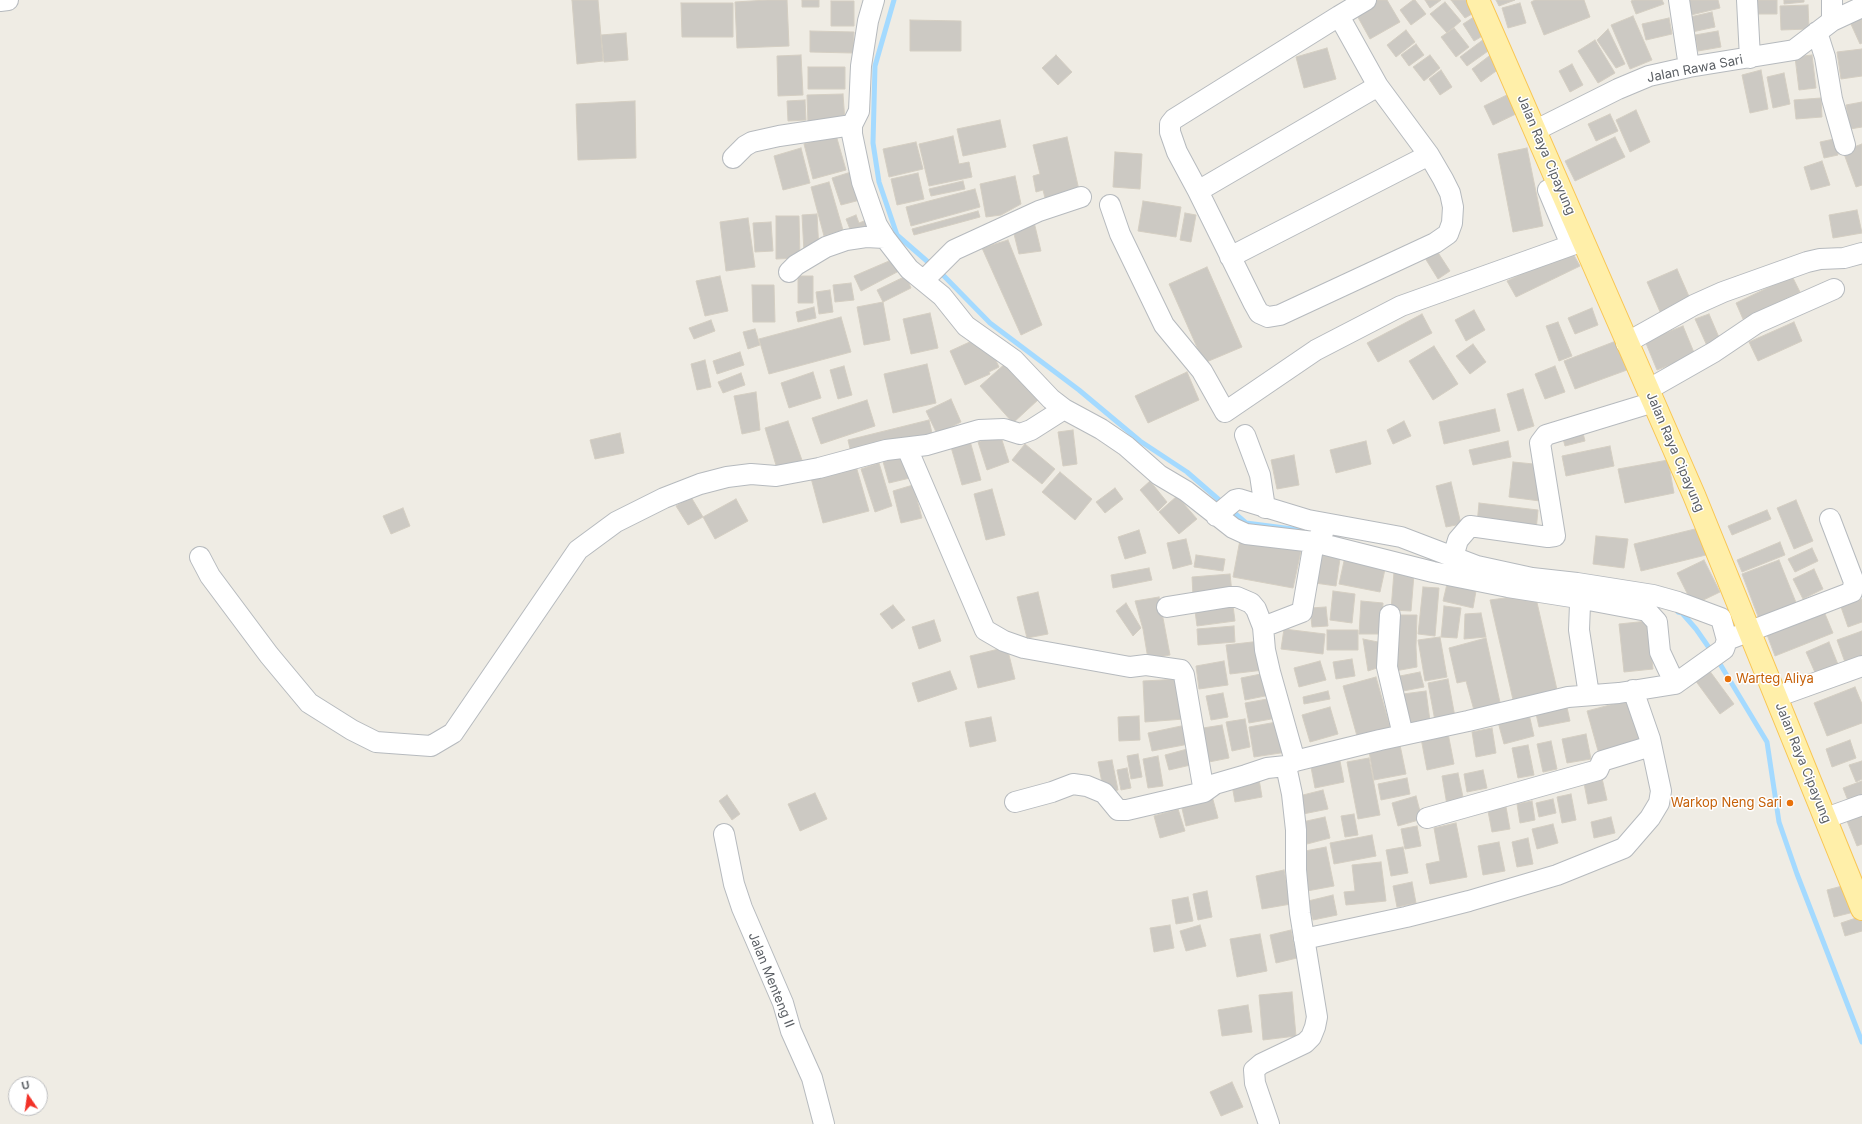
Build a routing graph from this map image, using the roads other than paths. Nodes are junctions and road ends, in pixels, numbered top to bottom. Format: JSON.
{"nodes":[{"id":1,"x":8,"y":0,"type":"edge"},
{"id":2,"x":874,"y":0,"type":"edge"},
{"id":3,"x":1366,"y":0,"type":"edge"},
{"id":4,"x":1478,"y":0,"type":"edge"},
{"id":5,"x":1679,"y":0,"type":"edge"},
{"id":6,"x":1747,"y":0,"type":"edge"},
{"id":7,"x":1832,"y":0,"type":"edge"},
{"id":8,"x":0,"y":2,"type":"edge"},
{"id":9,"x":1862,"y":7,"type":"edge"},
{"id":10,"x":1339,"y":16,"type":"junction"},
{"id":11,"x":1824,"y":26,"type":"junction"},
{"id":12,"x":1750,"y":58,"type":"junction"},
{"id":13,"x":1689,"y":67,"type":"junction"},
{"id":14,"x":1378,"y":86,"type":"junction"},
{"id":15,"x":852,"y":125,"type":"junction"},
{"id":16,"x":1536,"y":130,"type":"junction"},
{"id":17,"x":1845,"y":145,"type":"dead end"},
{"id":18,"x":1429,"y":155,"type":"junction"},
{"id":19,"x":733,"y":158,"type":"dead end"},
{"id":20,"x":1548,"y":190,"type":"dead end"},
{"id":21,"x":1198,"y":191,"type":"junction"},
{"id":22,"x":1081,"y":197,"type":"dead end"},
{"id":23,"x":1110,"y":205,"type":"dead end"},
{"id":24,"x":1565,"y":216,"type":"junction"},
{"id":25,"x":886,"y":238,"type":"junction"},
{"id":26,"x":1577,"y":243,"type":"junction"},
{"id":27,"x":1862,"y":253,"type":"edge"},
{"id":28,"x":1230,"y":257,"type":"junction"},
{"id":29,"x":789,"y":272,"type":"dead end"},
{"id":30,"x":924,"y":280,"type":"junction"},
{"id":31,"x":1834,"y":289,"type":"dead end"},
{"id":32,"x":1626,"y":343,"type":"junction"},
{"id":33,"x":1651,"y":395,"type":"junction"},
{"id":34,"x":1064,"y":409,"type":"junction"},
{"id":35,"x":1246,"y":435,"type":"dead end"},
{"id":36,"x":907,"y":448,"type":"junction"},
{"id":37,"x":1265,"y":508,"type":"junction"},
{"id":38,"x":1224,"y":510,"type":"junction"},
{"id":39,"x":1830,"y":519,"type":"dead end"},
{"id":40,"x":1322,"y":534,"type":"junction"},
{"id":41,"x":200,"y":557,"type":"dead end"},
{"id":42,"x":1453,"y":557,"type":"junction"},
{"id":43,"x":1578,"y":598,"type":"junction"},
{"id":44,"x":1167,"y":607,"type":"dead end"},
{"id":45,"x":1390,"y":615,"type":"dead end"},
{"id":46,"x":1731,"y":615,"type":"junction"},
{"id":47,"x":1264,"y":626,"type":"junction"},
{"id":48,"x":1748,"y":631,"type":"junction"},
{"id":49,"x":1726,"y":645,"type":"junction"},
{"id":50,"x":1862,"y":666,"type":"edge"},
{"id":51,"x":1675,"y":684,"type":"junction"},
{"id":52,"x":1633,"y":690,"type":"junction"},
{"id":53,"x":1589,"y":695,"type":"junction"},
{"id":54,"x":1776,"y":697,"type":"junction"},
{"id":55,"x":1403,"y":735,"type":"junction"},
{"id":56,"x":1652,"y":746,"type":"junction"},
{"id":57,"x":1290,"y":764,"type":"junction"},
{"id":58,"x":1204,"y":792,"type":"junction"},
{"id":59,"x":1015,"y":802,"type":"dead end"},
{"id":60,"x":1862,"y":805,"type":"edge"},
{"id":61,"x":1427,"y":818,"type":"dead end"},
{"id":62,"x":1826,"y":818,"type":"junction"},
{"id":63,"x":724,"y":834,"type":"dead end"},
{"id":64,"x":1862,"y":909,"type":"edge"},
{"id":65,"x":1304,"y":939,"type":"junction"},
{"id":66,"x":824,"y":1124,"type":"edge"},
{"id":67,"x":1269,"y":1124,"type":"edge"}],
"edges":[{"from":1,"to":8,"type":"street"},
{"from":2,"to":15,"type":"street"},
{"from":3,"to":10,"type":"street"},
{"from":4,"to":16,"type":"main road","name":"Jalan Raya Cipayung"},
{"from":5,"to":13,"type":"street"},
{"from":6,"to":12,"type":"street"},
{"from":7,"to":11,"type":"street"},
{"from":9,"to":11,"type":"street","name":"Jalan Rawa Sari"},
{"from":10,"to":14,"type":"street"},
{"from":10,"to":21,"type":"street"},
{"from":11,"to":12,"type":"street","name":"Jalan Rawa Sari"},
{"from":11,"to":17,"type":"street"},
{"from":12,"to":13,"type":"street","name":"Jalan Rawa Sari"},
{"from":13,"to":16,"type":"street","name":"Jalan Rawa Sari"},
{"from":14,"to":18,"type":"street"},
{"from":14,"to":21,"type":"street"},
{"from":15,"to":19,"type":"street"},
{"from":15,"to":25,"type":"street"},
{"from":16,"to":24,"type":"main road","name":"Jalan Raya Cipayung"},
{"from":18,"to":28,"type":"street"},
{"from":18,"to":28,"type":"street"},
{"from":20,"to":24,"type":"street"},
{"from":21,"to":28,"type":"street"},
{"from":22,"to":30,"type":"street"},
{"from":23,"to":26,"type":"street"},
{"from":24,"to":26,"type":"main road","name":"Jalan Raya Cipayung"},
{"from":25,"to":29,"type":"street"},
{"from":25,"to":30,"type":"street"},
{"from":26,"to":32,"type":"main road","name":"Jalan Raya Cipayung"},
{"from":27,"to":32,"type":"street"},
{"from":30,"to":34,"type":"street"},
{"from":31,"to":33,"type":"street"},
{"from":32,"to":33,"type":"main road","name":"Jalan Raya Cipayung"},
{"from":33,"to":42,"type":"street"},
{"from":33,"to":46,"type":"main road","name":"Jalan Raya Cipayung"},
{"from":34,"to":36,"type":"street"},
{"from":34,"to":38,"type":"street"},
{"from":35,"to":37,"type":"street"},
{"from":36,"to":41,"type":"street"},
{"from":36,"to":58,"type":"street"},
{"from":37,"to":38,"type":"street"},
{"from":37,"to":40,"type":"street"},
{"from":38,"to":40,"type":"street"},
{"from":39,"to":48,"type":"street"},
{"from":40,"to":42,"type":"street"},
{"from":40,"to":43,"type":"street"},
{"from":40,"to":47,"type":"street"},
{"from":42,"to":46,"type":"street"},
{"from":43,"to":51,"type":"street"},
{"from":43,"to":53,"type":"street"},
{"from":44,"to":47,"type":"street"},
{"from":45,"to":55,"type":"street"},
{"from":46,"to":48,"type":"main road","name":"Jalan Raya Cipayung"},
{"from":46,"to":49,"type":"street"},
{"from":47,"to":57,"type":"street"},
{"from":48,"to":49,"type":"street"},
{"from":48,"to":54,"type":"main road","name":"Jalan Raya Cipayung"},
{"from":49,"to":51,"type":"street"},
{"from":50,"to":54,"type":"street"},
{"from":51,"to":52,"type":"street"},
{"from":52,"to":53,"type":"street"},
{"from":52,"to":56,"type":"street"},
{"from":53,"to":55,"type":"street"},
{"from":54,"to":62,"type":"main road","name":"Jalan Raya Cipayung"},
{"from":55,"to":57,"type":"street"},
{"from":56,"to":61,"type":"street"},
{"from":56,"to":65,"type":"street"},
{"from":57,"to":58,"type":"street"},
{"from":57,"to":65,"type":"street"},
{"from":58,"to":59,"type":"street"},
{"from":60,"to":62,"type":"street"},
{"from":62,"to":64,"type":"main road","name":"Jalan Raya Cipayung"},
{"from":63,"to":66,"type":"street","name":"Jalan Menteng II"},
{"from":65,"to":67,"type":"street"}]}
